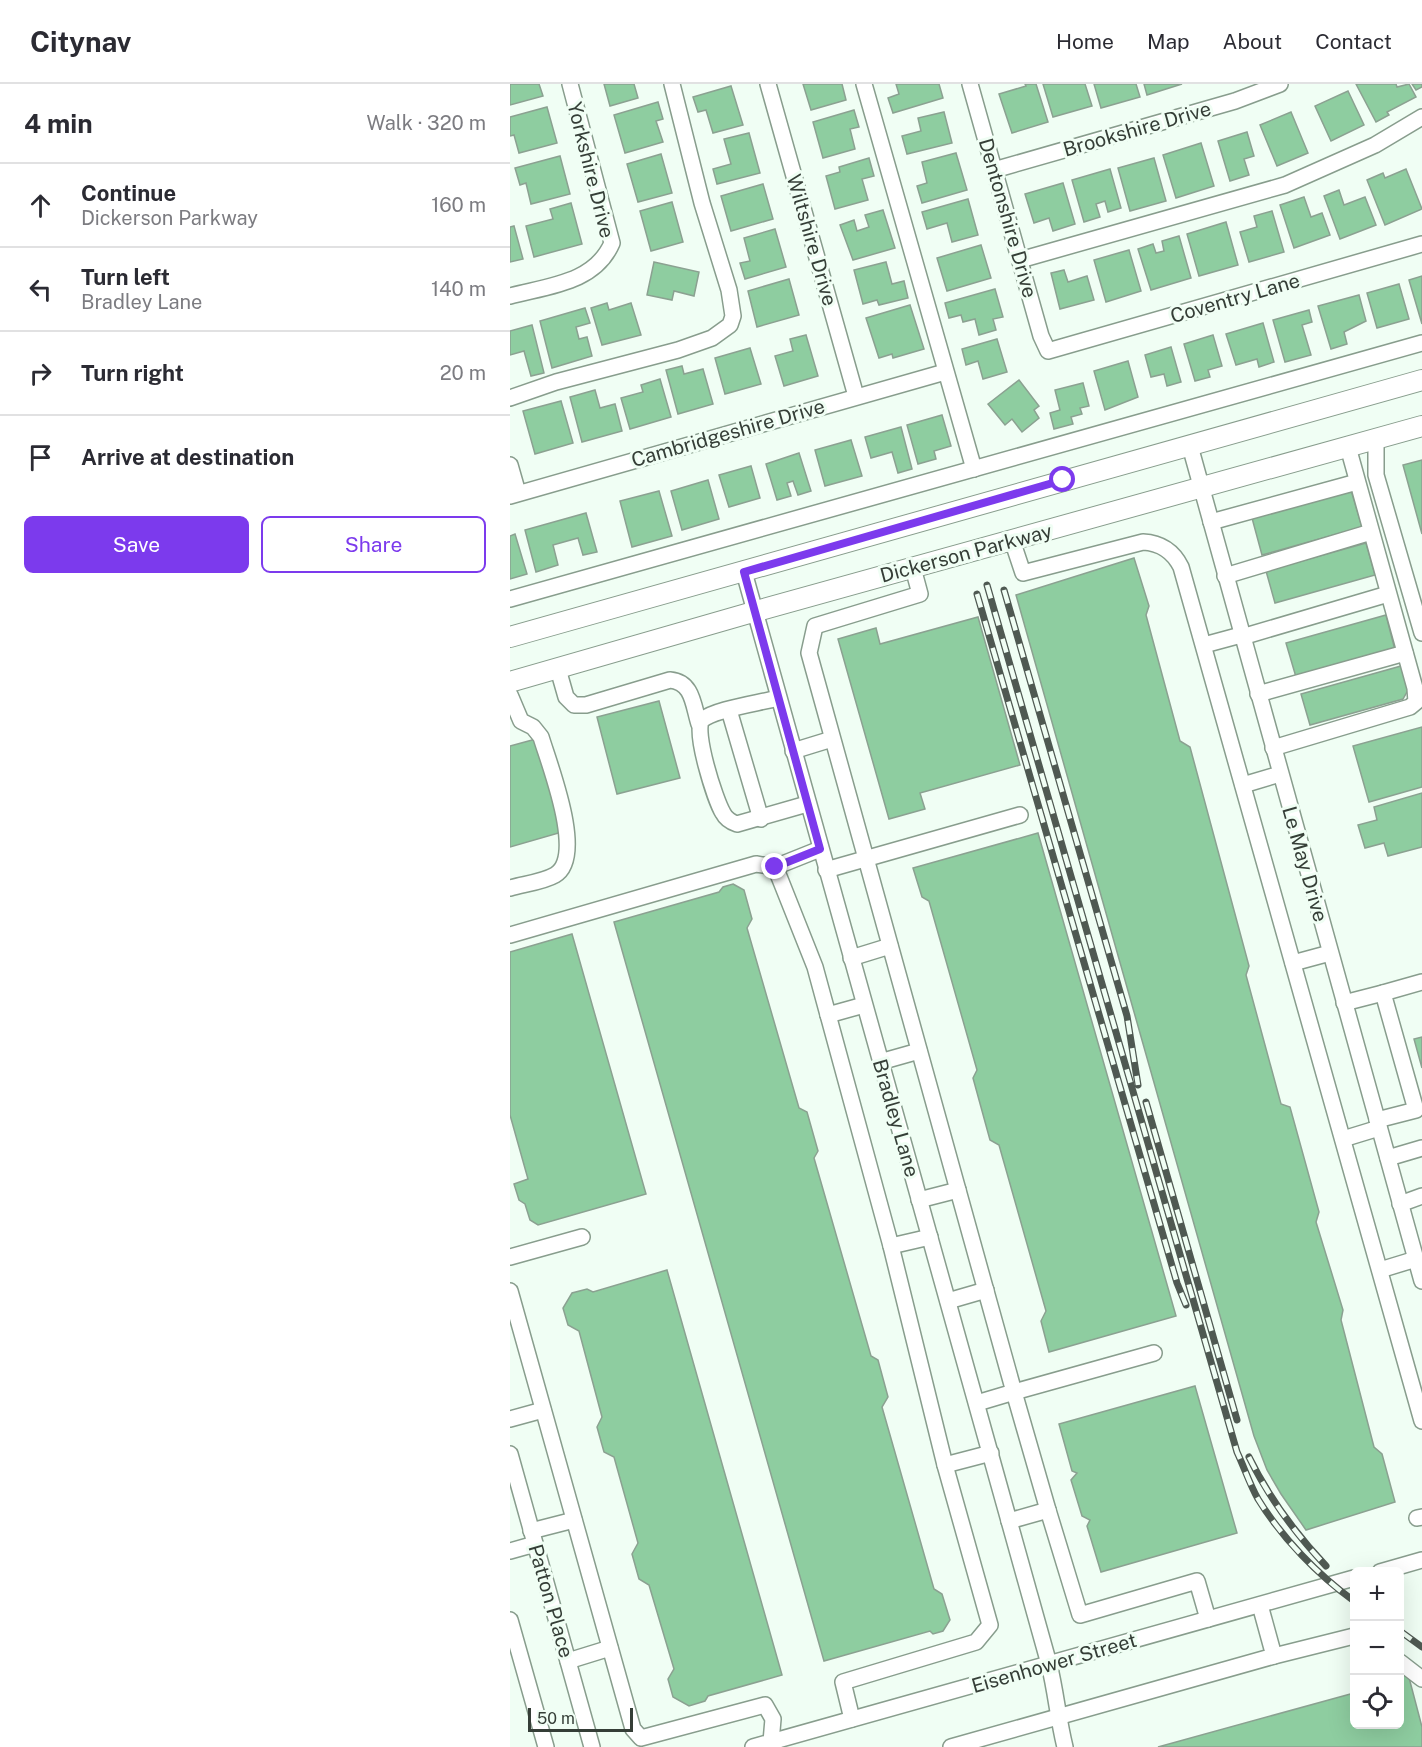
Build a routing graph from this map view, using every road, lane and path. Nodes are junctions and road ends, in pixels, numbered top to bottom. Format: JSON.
{"nodes":[{"id":1,"x":570,"y":84,"type":"edge"},
{"id":2,"x":672,"y":84,"type":"edge"},
{"id":3,"x":768,"y":84,"type":"edge"},
{"id":4,"x":864,"y":84,"type":"edge"},
{"id":5,"x":970,"y":84,"type":"edge"},
{"id":6,"x":1280,"y":84,"type":"edge"},
{"id":7,"x":1422,"y":117,"type":"edge"},
{"id":8,"x":994,"y":170,"type":"junction"},
{"id":9,"x":1422,"y":244,"type":"edge"},
{"id":10,"x":1020,"y":260,"type":"junction"},
{"id":11,"x":510,"y":296,"type":"edge"},
{"id":12,"x":1422,"y":343,"type":"edge"},
{"id":13,"x":1048,"y":351,"type":"joint"},
{"id":14,"x":945,"y":372,"type":"junction"},
{"id":15,"x":1422,"y":380,"type":"edge"},
{"id":16,"x":856,"y":396,"type":"junction"},
{"id":17,"x":510,"y":398,"type":"edge"},
{"id":18,"x":1422,"y":426,"type":"edge"},
{"id":19,"x":1376,"y":439,"type":"junction"},
{"id":20,"x":1190,"y":446,"type":"junction"},
{"id":21,"x":1347,"y":447,"type":"junction"},
{"id":22,"x":510,"y":465,"type":"edge"},
{"id":23,"x":974,"y":469,"type":"junction"},
{"id":24,"x":1357,"y":482,"type":"junction"},
{"id":25,"x":1201,"y":488,"type":"junction"},
{"id":26,"x":514,"y":494,"type":"edge"},
{"id":27,"x":1211,"y":522,"type":"junction"},
{"id":28,"x":1371,"y":532,"type":"junction"},
{"id":29,"x":1012,"y":540,"type":"junction"},
{"id":30,"x":913,"y":568,"type":"junction"},
{"id":31,"x":744,"y":572,"type":"junction"},
{"id":32,"x":1225,"y":576,"type":"junction"},
{"id":33,"x":1388,"y":594,"type":"junction"},
{"id":34,"x":510,"y":599,"type":"edge"},
{"id":35,"x":753,"y":612,"type":"junction"},
{"id":36,"x":1422,"y":633,"type":"edge"},
{"id":37,"x":1241,"y":636,"type":"junction"},
{"id":38,"x":510,"y":637,"type":"edge"},
{"id":39,"x":1204,"y":645,"type":"junction"},
{"id":40,"x":1405,"y":653,"type":"junction"},
{"id":41,"x":558,"y":669,"type":"junction"},
{"id":42,"x":510,"y":682,"type":"edge"},
{"id":43,"x":1258,"y":694,"type":"junction"},
{"id":44,"x":510,"y":695,"type":"edge"},
{"id":45,"x":778,"y":698,"type":"junction"},
{"id":46,"x":729,"y":710,"type":"junction"},
{"id":47,"x":516,"y":723,"type":"edge"},
{"id":48,"x":699,"y":724,"type":"junction"},
{"id":49,"x":832,"y":739,"type":"junction"},
{"id":50,"x":1273,"y":748,"type":"junction"},
{"id":51,"x":793,"y":751,"type":"junction"},
{"id":52,"x":1280,"y":774,"type":"junction"},
{"id":53,"x":1244,"y":785,"type":"junction"},
{"id":54,"x":807,"y":804,"type":"junction"},
{"id":55,"x":1020,"y":815,"type":"dead end"},
{"id":56,"x":760,"y":819,"type":"junction"},
{"id":57,"x":820,"y":849,"type":"junction"},
{"id":58,"x":865,"y":859,"type":"junction"},
{"id":59,"x":775,"y":867,"type":"junction"},
{"id":60,"x":826,"y":870,"type":"junction"},
{"id":61,"x":510,"y":888,"type":"edge"},
{"id":62,"x":510,"y":935,"type":"edge"},
{"id":63,"x":890,"y":946,"type":"junction"},
{"id":64,"x":1330,"y":953,"type":"junction"},
{"id":65,"x":851,"y":958,"type":"junction"},
{"id":66,"x":1293,"y":963,"type":"junction"},
{"id":67,"x":1422,"y":982,"type":"edge"},
{"id":68,"x":1383,"y":993,"type":"junction"},
{"id":69,"x":1344,"y":1003,"type":"junction"},
{"id":70,"x":864,"y":1005,"type":"junction"},
{"id":71,"x":828,"y":1015,"type":"junction"},
{"id":72,"x":919,"y":1051,"type":"junction"},
{"id":73,"x":880,"y":1062,"type":"junction"},
{"id":74,"x":1378,"y":1124,"type":"junction"},
{"id":75,"x":1343,"y":1139,"type":"junction"},
{"id":76,"x":1422,"y":1148,"type":"edge"},
{"id":77,"x":1388,"y":1158,"type":"junction"},
{"id":78,"x":958,"y":1190,"type":"junction"},
{"id":79,"x":1422,"y":1196,"type":"edge"},
{"id":80,"x":919,"y":1200,"type":"junction"},
{"id":81,"x":1400,"y":1204,"type":"junction"},
{"id":82,"x":582,"y":1237,"type":"dead end"},
{"id":83,"x":930,"y":1237,"type":"junction"},
{"id":84,"x":891,"y":1246,"type":"junction"},
{"id":85,"x":510,"y":1257,"type":"edge"},
{"id":86,"x":1416,"y":1259,"type":"junction"},
{"id":87,"x":1380,"y":1270,"type":"junction"},
{"id":88,"x":1422,"y":1281,"type":"edge"},
{"id":89,"x":986,"y":1290,"type":"junction"},
{"id":90,"x":510,"y":1291,"type":"edge"},
{"id":91,"x":948,"y":1301,"type":"junction"},
{"id":92,"x":1154,"y":1353,"type":"dead end"},
{"id":93,"x":1014,"y":1392,"type":"junction"},
{"id":94,"x":1418,"y":1394,"type":"edge"},
{"id":95,"x":976,"y":1403,"type":"junction"},
{"id":96,"x":543,"y":1410,"type":"junction"},
{"id":97,"x":510,"y":1419,"type":"edge"},
{"id":98,"x":1422,"y":1421,"type":"edge"},
{"id":99,"x":991,"y":1453,"type":"junction"},
{"id":100,"x":510,"y":1454,"type":"edge"},
{"id":101,"x":945,"y":1466,"type":"junction"},
{"id":102,"x":1048,"y":1510,"type":"junction"},
{"id":103,"x":574,"y":1520,"type":"junction"},
{"id":104,"x":1009,"y":1521,"type":"junction"},
{"id":105,"x":533,"y":1538,"type":"junction"},
{"id":106,"x":510,"y":1551,"type":"edge"},
{"id":107,"x":1422,"y":1560,"type":"edge"},
{"id":108,"x":1398,"y":1567,"type":"edge"},
{"id":109,"x":1350,"y":1579,"type":"edge"},
{"id":110,"x":1260,"y":1605,"type":"junction"},
{"id":111,"x":1208,"y":1619,"type":"junction"},
{"id":112,"x":510,"y":1620,"type":"edge"},
{"id":113,"x":1350,"y":1637,"type":"edge"},
{"id":114,"x":610,"y":1648,"type":"junction"},
{"id":115,"x":1274,"y":1656,"type":"junction"},
{"id":116,"x":568,"y":1661,"type":"junction"},
{"id":117,"x":1049,"y":1664,"type":"junction"},
{"id":118,"x":1404,"y":1665,"type":"edge"},
{"id":119,"x":1422,"y":1679,"type":"edge"},
{"id":120,"x":1059,"y":1715,"type":"junction"},
{"id":121,"x":852,"y":1719,"type":"junction"},
{"id":122,"x":773,"y":1744,"type":"edge"},
{"id":123,"x":546,"y":1747,"type":"edge"},
{"id":124,"x":592,"y":1747,"type":"edge"},
{"id":125,"x":753,"y":1747,"type":"edge"},
{"id":126,"x":951,"y":1747,"type":"edge"},
{"id":127,"x":1065,"y":1747,"type":"edge"}],
"edges":[{"from":1,"to":11,"type":"street","name":"Yorkshire Drive"},
{"from":2,"to":17,"type":"street"},
{"from":3,"to":16,"type":"street","name":"Wiltshire Drive"},
{"from":4,"to":14,"type":"street"},
{"from":5,"to":8,"type":"street","name":"Dentonshire Drive"},
{"from":6,"to":8,"type":"street","name":"Brookshire Drive"},
{"from":7,"to":10,"type":"street"},
{"from":8,"to":10,"type":"street","name":"Dentonshire Drive"},
{"from":9,"to":13,"type":"street","name":"Coventry Lane"},
{"from":10,"to":13,"type":"street","name":"Dentonshire Drive"},
{"from":12,"to":23,"type":"street"},
{"from":14,"to":16,"type":"street","name":"Cambridgeshire Drive"},
{"from":14,"to":23,"type":"street"},
{"from":15,"to":20,"type":"main road"},
{"from":16,"to":26,"type":"street","name":"Cambridgeshire Drive"},
{"from":18,"to":19,"type":"main road","name":"Dickerson Parkway"},
{"from":19,"to":21,"type":"main road","name":"Dickerson Parkway"},
{"from":19,"to":36,"type":"street"},
{"from":20,"to":25,"type":"street","name":"Le May Drive"},
{"from":20,"to":31,"type":"main road"},
{"from":21,"to":24,"type":"street"},
{"from":21,"to":25,"type":"main road","name":"Dickerson Parkway"},
{"from":22,"to":26,"type":"street"},
{"from":23,"to":34,"type":"street"},
{"from":24,"to":27,"type":"street"},
{"from":24,"to":28,"type":"street"},
{"from":25,"to":27,"type":"street","name":"Le May Drive"},
{"from":25,"to":29,"type":"main road","name":"Dickerson Parkway"},
{"from":27,"to":32,"type":"street","name":"Le May Drive"},
{"from":28,"to":32,"type":"street"},
{"from":28,"to":33,"type":"street"},
{"from":29,"to":30,"type":"main road","name":"Dickerson Parkway"},
{"from":29,"to":39,"type":"street"},
{"from":30,"to":35,"type":"main road","name":"Dickerson Parkway"},
{"from":30,"to":49,"type":"street"},
{"from":31,"to":35,"type":"street","name":"Bradley Lane"},
{"from":31,"to":38,"type":"main road"},
{"from":32,"to":37,"type":"street","name":"Le May Drive"},
{"from":33,"to":37,"type":"street"},
{"from":33,"to":40,"type":"street"},
{"from":35,"to":41,"type":"main road","name":"Dickerson Parkway"},
{"from":35,"to":45,"type":"street","name":"Bradley Lane"},
{"from":37,"to":39,"type":"street"},
{"from":37,"to":43,"type":"street","name":"Le May Drive"},
{"from":39,"to":53,"type":"street"},
{"from":40,"to":43,"type":"street"},
{"from":40,"to":50,"type":"street"},
{"from":41,"to":42,"type":"main road","name":"Dickerson Parkway"},
{"from":41,"to":48,"type":"street"},
{"from":43,"to":50,"type":"street","name":"Le May Drive"},
{"from":44,"to":47,"type":"street"},
{"from":45,"to":46,"type":"street"},
{"from":45,"to":51,"type":"street","name":"Bradley Lane"},
{"from":46,"to":48,"type":"street"},
{"from":46,"to":56,"type":"street"},
{"from":47,"to":61,"type":"street"},
{"from":48,"to":56,"type":"street"},
{"from":49,"to":51,"type":"street"},
{"from":49,"to":58,"type":"street"},
{"from":50,"to":52,"type":"street","name":"Le May Drive"},
{"from":51,"to":54,"type":"street","name":"Bradley Lane"},
{"from":52,"to":53,"type":"street"},
{"from":52,"to":64,"type":"street","name":"Le May Drive"},
{"from":53,"to":66,"type":"street"},
{"from":54,"to":56,"type":"street"},
{"from":54,"to":57,"type":"street","name":"Bradley Lane"},
{"from":55,"to":58,"type":"street"},
{"from":57,"to":59,"type":"street"},
{"from":57,"to":60,"type":"street","name":"Bradley Lane"},
{"from":58,"to":60,"type":"street"},
{"from":58,"to":63,"type":"street"},
{"from":59,"to":62,"type":"street"},
{"from":59,"to":71,"type":"street"},
{"from":60,"to":65,"type":"street","name":"Bradley Lane"},
{"from":63,"to":65,"type":"street"},
{"from":63,"to":72,"type":"street"},
{"from":64,"to":66,"type":"street"},
{"from":64,"to":69,"type":"street","name":"Le May Drive"},
{"from":65,"to":70,"type":"street","name":"Bradley Lane"},
{"from":66,"to":75,"type":"street"},
{"from":67,"to":68,"type":"street"},
{"from":68,"to":69,"type":"street"},
{"from":68,"to":74,"type":"street"},
{"from":69,"to":74,"type":"street","name":"Le May Drive"},
{"from":70,"to":71,"type":"street"},
{"from":70,"to":73,"type":"street","name":"Bradley Lane"},
{"from":71,"to":84,"type":"street"},
{"from":72,"to":73,"type":"street"},
{"from":72,"to":78,"type":"street"},
{"from":73,"to":80,"type":"street","name":"Bradley Lane"},
{"from":74,"to":75,"type":"street"},
{"from":74,"to":77,"type":"street","name":"Le May Drive"},
{"from":75,"to":87,"type":"street"},
{"from":76,"to":77,"type":"street"},
{"from":77,"to":81,"type":"street","name":"Le May Drive"},
{"from":78,"to":80,"type":"street"},
{"from":78,"to":89,"type":"street"},
{"from":79,"to":81,"type":"street"},
{"from":80,"to":83,"type":"street","name":"Bradley Lane"},
{"from":81,"to":86,"type":"street","name":"Le May Drive"},
{"from":82,"to":85,"type":"street"},
{"from":83,"to":84,"type":"street"},
{"from":83,"to":91,"type":"street","name":"Bradley Lane"},
{"from":84,"to":101,"type":"street"},
{"from":86,"to":87,"type":"street"},
{"from":86,"to":88,"type":"street","name":"Le May Drive"},
{"from":87,"to":94,"type":"street"},
{"from":89,"to":91,"type":"street"},
{"from":89,"to":93,"type":"street"},
{"from":90,"to":96,"type":"street"},
{"from":91,"to":95,"type":"street","name":"Bradley Lane"},
{"from":92,"to":93,"type":"street"},
{"from":93,"to":95,"type":"street"},
{"from":93,"to":102,"type":"street"},
{"from":94,"to":98,"type":"street"},
{"from":95,"to":99,"type":"street","name":"Bradley Lane"},
{"from":96,"to":97,"type":"street"},
{"from":96,"to":103,"type":"street"},
{"from":99,"to":101,"type":"street"},
{"from":99,"to":104,"type":"street","name":"Bradley Lane"},
{"from":100,"to":105,"type":"street","name":"Patton Place"},
{"from":101,"to":121,"type":"street"},
{"from":102,"to":104,"type":"street"},
{"from":102,"to":111,"type":"street"},
{"from":103,"to":105,"type":"street"},
{"from":103,"to":114,"type":"street"},
{"from":104,"to":117,"type":"street","name":"Bradley Lane"},
{"from":105,"to":106,"type":"street"},
{"from":105,"to":116,"type":"street","name":"Patton Place"},
{"from":107,"to":108,"type":"street"},
{"from":109,"to":110,"type":"street","name":"Eisenhower Street"},
{"from":110,"to":111,"type":"street","name":"Eisenhower Street"},
{"from":110,"to":115,"type":"street"},
{"from":111,"to":117,"type":"street","name":"Eisenhower Street"},
{"from":112,"to":123,"type":"street"},
{"from":113,"to":115,"type":"street"},
{"from":114,"to":116,"type":"street"},
{"from":114,"to":122,"type":"street"},
{"from":115,"to":120,"type":"street"},
{"from":116,"to":124,"type":"street","name":"Patton Place"},
{"from":117,"to":120,"type":"street","name":"Bradley Lane"},
{"from":117,"to":121,"type":"street","name":"Eisenhower Street"},
{"from":118,"to":119,"type":"street"},
{"from":120,"to":126,"type":"street"},
{"from":120,"to":127,"type":"street","name":"Bradley Lane"},
{"from":121,"to":122,"type":"street","name":"Eisenhower Street"},
{"from":122,"to":125,"type":"street","name":"Eisenhower Street"}]}
